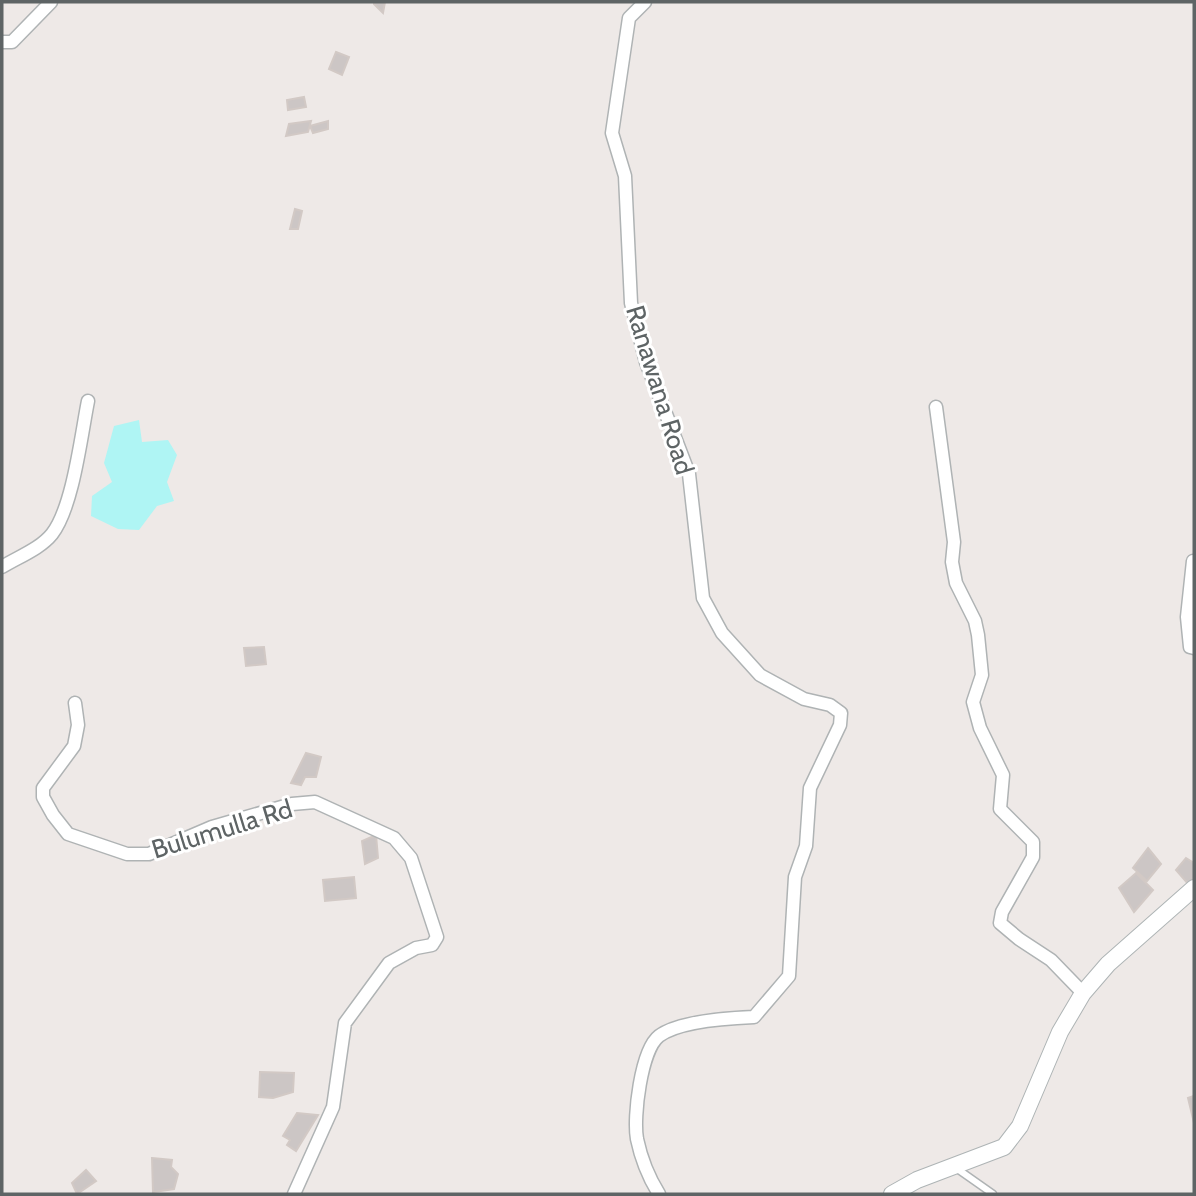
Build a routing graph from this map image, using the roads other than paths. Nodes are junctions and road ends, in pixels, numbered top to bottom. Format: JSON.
{"nodes":[{"id":1,"x":51,"y":2,"type":"edge"},
{"id":2,"x":645,"y":2,"type":"edge"},
{"id":3,"x":2,"y":42,"type":"edge"},
{"id":4,"x":88,"y":401,"type":"dead end"},
{"id":5,"x":936,"y":407,"type":"dead end"},
{"id":6,"x":1193,"y":561,"type":"edge"},
{"id":7,"x":2,"y":567,"type":"edge"},
{"id":8,"x":1194,"y":648,"type":"edge"},
{"id":9,"x":75,"y":703,"type":"dead end"},
{"id":10,"x":1192,"y":894,"type":"edge"},
{"id":11,"x":1083,"y":993,"type":"junction"},
{"id":12,"x":955,"y":1167,"type":"junction"},
{"id":13,"x":294,"y":1194,"type":"edge"},
{"id":14,"x":659,"y":1194,"type":"edge"},
{"id":15,"x":892,"y":1194,"type":"edge"},
{"id":16,"x":993,"y":1194,"type":"edge"}],
"edges":[{"from":1,"to":3,"type":"street"},
{"from":2,"to":14,"type":"street","name":"Ranawana Road"},
{"from":4,"to":7,"type":"street"},
{"from":5,"to":11,"type":"street"},
{"from":6,"to":8,"type":"street"},
{"from":9,"to":13,"type":"street","name":"Bulumulla Rd"},
{"from":10,"to":11,"type":"main road"},
{"from":11,"to":12,"type":"main road"},
{"from":12,"to":15,"type":"main road"},
{"from":12,"to":16,"type":"lane"}]}
